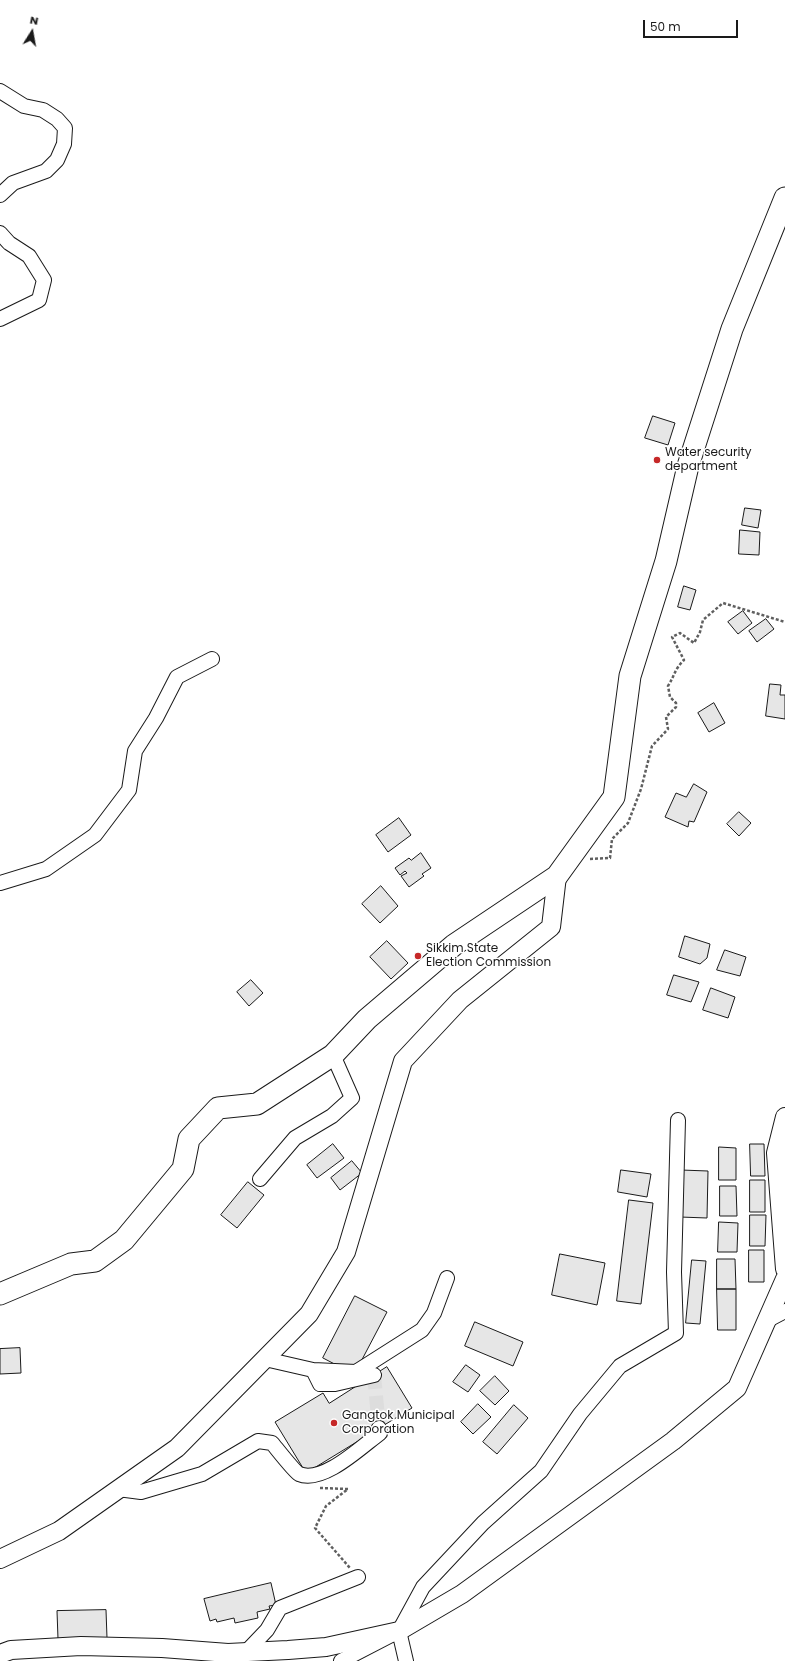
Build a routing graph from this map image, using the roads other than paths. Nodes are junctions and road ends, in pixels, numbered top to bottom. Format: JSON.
{"nodes":[{"id":1,"x":0,"y":91,"type":"edge"},
{"id":2,"x":0,"y":195,"type":"edge"},
{"id":3,"x":785,"y":198,"type":"edge"},
{"id":4,"x":0,"y":233,"type":"edge"},
{"id":5,"x":0,"y":319,"type":"edge"},
{"id":6,"x":212,"y":659,"type":"dead end"},
{"id":7,"x":557,"y":876,"type":"junction"},
{"id":8,"x":0,"y":883,"type":"edge"},
{"id":9,"x":333,"y":1055,"type":"junction"},
{"id":10,"x":785,"y":1117,"type":"edge"},
{"id":11,"x":678,"y":1120,"type":"dead end"},
{"id":12,"x":260,"y":1179,"type":"dead end"},
{"id":13,"x":785,"y":1269,"type":"edge"},
{"id":14,"x":447,"y":1278,"type":"dead end"},
{"id":15,"x":785,"y":1279,"type":"edge"},
{"id":16,"x":0,"y":1294,"type":"edge"},
{"id":17,"x":785,"y":1311,"type":"edge"},
{"id":18,"x":768,"y":1320,"type":"junction"},
{"id":19,"x":265,"y":1359,"type":"junction"},
{"id":20,"x":313,"y":1370,"type":"junction"},
{"id":21,"x":374,"y":1375,"type":"dead end"},
{"id":22,"x":379,"y":1428,"type":"tunnel mouth"},
{"id":23,"x":118,"y":1489,"type":"junction"},
{"id":24,"x":0,"y":1559,"type":"edge"},
{"id":25,"x":358,"y":1577,"type":"road end"},
{"id":26,"x":399,"y":1631,"type":"junction"},
{"id":27,"x":246,"y":1652,"type":"junction"},
{"id":28,"x":0,"y":1654,"type":"edge"},
{"id":29,"x":342,"y":1661,"type":"edge"},
{"id":30,"x":406,"y":1661,"type":"edge"}],
"edges":[{"from":1,"to":2,"type":"street"},
{"from":3,"to":7,"type":"highway"},
{"from":4,"to":5,"type":"street"},
{"from":6,"to":8,"type":"street"},
{"from":7,"to":9,"type":"highway"},
{"from":7,"to":19,"type":"main road"},
{"from":9,"to":12,"type":"street"},
{"from":9,"to":16,"type":"highway"},
{"from":10,"to":13,"type":"main road"},
{"from":11,"to":26,"type":"street"},
{"from":14,"to":20,"type":"street"},
{"from":15,"to":18,"type":"main road"},
{"from":17,"to":18,"type":"street"},
{"from":18,"to":26,"type":"main road"},
{"from":19,"to":20,"type":"street"},
{"from":19,"to":23,"type":"main road"},
{"from":20,"to":21,"type":"street"},
{"from":22,"to":23,"type":"street"},
{"from":23,"to":24,"type":"main road"},
{"from":25,"to":27,"type":"street"},
{"from":26,"to":27,"type":"main road"},
{"from":26,"to":29,"type":"street"},
{"from":26,"to":30,"type":"street"},
{"from":27,"to":28,"type":"main road"}]}
